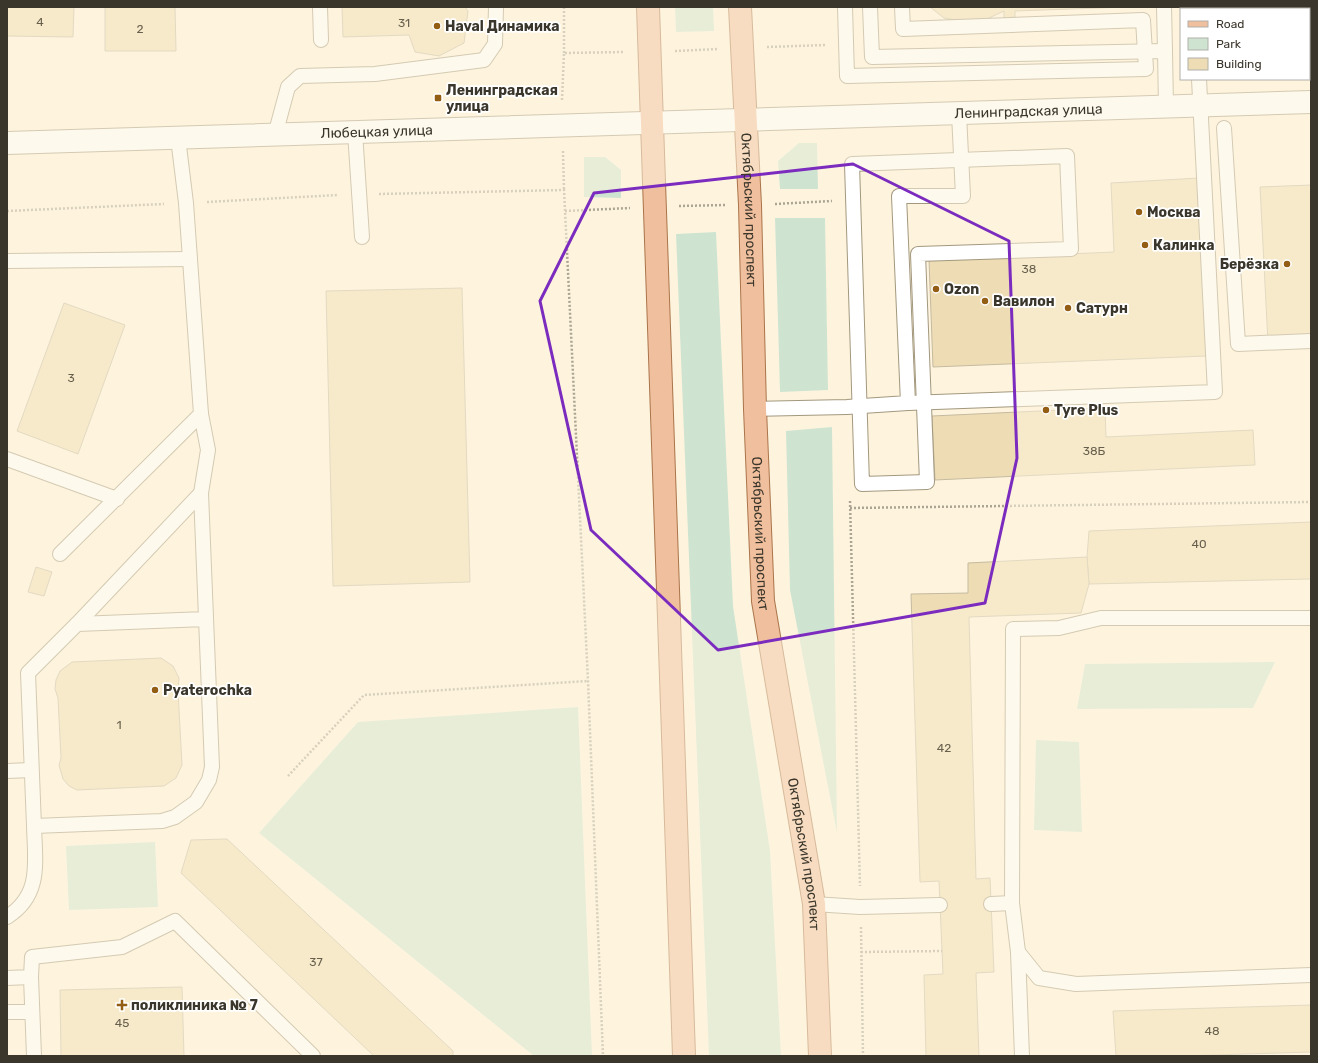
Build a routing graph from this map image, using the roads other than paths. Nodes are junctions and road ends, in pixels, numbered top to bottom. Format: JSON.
{"nodes":[{"id":1,"x":320,"y":7,"type":"edge"},
{"id":2,"x":496,"y":7,"type":"edge"},
{"id":3,"x":648,"y":7,"type":"edge"},
{"id":4,"x":740,"y":7,"type":"edge"},
{"id":5,"x":845,"y":7,"type":"edge"},
{"id":6,"x":870,"y":7,"type":"edge"},
{"id":7,"x":902,"y":7,"type":"edge"},
{"id":8,"x":1164,"y":7,"type":"edge"},
{"id":9,"x":321,"y":40,"type":"dead end"},
{"id":10,"x":1145,"y":50,"type":"junction"},
{"id":11,"x":1165,"y":51,"type":"junction"},
{"id":12,"x":1199,"y":80,"type":"edge"},
{"id":13,"x":1311,"y":102,"type":"edge"},
{"id":14,"x":1200,"y":105,"type":"junction"},
{"id":15,"x":1166,"y":106,"type":"junction"},
{"id":16,"x":959,"y":114,"type":"junction"},
{"id":17,"x":746,"y":121,"type":"junction"},
{"id":18,"x":651,"y":124,"type":"junction"},
{"id":19,"x":1224,"y":128,"type":"dead end"},
{"id":20,"x":354,"y":132,"type":"junction"},
{"id":21,"x":275,"y":134,"type":"junction"},
{"id":22,"x":178,"y":138,"type":"junction"},
{"id":23,"x":7,"y":143,"type":"edge"},
{"id":24,"x":960,"y":160,"type":"junction"},
{"id":25,"x":362,"y":237,"type":"dead end"},
{"id":26,"x":190,"y":259,"type":"junction"},
{"id":27,"x":7,"y":261,"type":"edge"},
{"id":28,"x":1311,"y":341,"type":"edge"},
{"id":29,"x":908,"y":403,"type":"junction"},
{"id":30,"x":924,"y":403,"type":"junction"},
{"id":31,"x":859,"y":406,"type":"junction"},
{"id":32,"x":755,"y":408,"type":"junction"},
{"id":33,"x":201,"y":414,"type":"junction"},
{"id":34,"x":7,"y":459,"type":"edge"},
{"id":35,"x":201,"y":493,"type":"junction"},
{"id":36,"x":116,"y":499,"type":"junction"},
{"id":37,"x":60,"y":554,"type":"dead end"},
{"id":38,"x":1311,"y":618,"type":"edge"},
{"id":39,"x":206,"y":619,"type":"junction"},
{"id":40,"x":77,"y":624,"type":"junction"},
{"id":41,"x":32,"y":770,"type":"junction"},
{"id":42,"x":7,"y":771,"type":"edge"},
{"id":43,"x":34,"y":826,"type":"junction"},
{"id":44,"x":1012,"y":903,"type":"junction"},
{"id":45,"x":814,"y":904,"type":"junction"},
{"id":46,"x":991,"y":904,"type":"dead end"},
{"id":47,"x":940,"y":905,"type":"dead end"},
{"id":48,"x":7,"y":917,"type":"edge"},
{"id":49,"x":1018,"y":952,"type":"junction"},
{"id":50,"x":1311,"y":974,"type":"edge"},
{"id":51,"x":31,"y":977,"type":"junction"},
{"id":52,"x":7,"y":978,"type":"edge"},
{"id":53,"x":7,"y":1012,"type":"edge"},
{"id":54,"x":32,"y":1012,"type":"junction"},
{"id":55,"x":34,"y":1056,"type":"edge"},
{"id":56,"x":313,"y":1056,"type":"edge"},
{"id":57,"x":684,"y":1056,"type":"edge"},
{"id":58,"x":820,"y":1056,"type":"edge"},
{"id":59,"x":1022,"y":1056,"type":"edge"}],
"edges":[{"from":1,"to":9,"type":"lane"},
{"from":2,"to":21,"type":"lane"},
{"from":3,"to":18,"type":"main road"},
{"from":4,"to":17,"type":"main road","name":"Октябрьский проспект"},
{"from":5,"to":10,"type":"lane"},
{"from":6,"to":10,"type":"lane"},
{"from":7,"to":10,"type":"lane"},
{"from":8,"to":11,"type":"lane"},
{"from":10,"to":11,"type":"lane"},
{"from":11,"to":15,"type":"lane"},
{"from":12,"to":14,"type":"lane"},
{"from":13,"to":14,"type":"street","name":"Ленинградская улица"},
{"from":14,"to":15,"type":"street","name":"Ленинградская улица"},
{"from":14,"to":30,"type":"lane"},
{"from":15,"to":16,"type":"street","name":"Ленинградская улица"},
{"from":16,"to":17,"type":"street","name":"Ленинградская улица"},
{"from":16,"to":24,"type":"lane"},
{"from":17,"to":18,"type":"street","name":"Любецкая улица"},
{"from":17,"to":32,"type":"main road","name":"Октябрьский проспект"},
{"from":18,"to":20,"type":"street","name":"Любецкая улица"},
{"from":18,"to":57,"type":"main road"},
{"from":19,"to":28,"type":"lane"},
{"from":20,"to":21,"type":"street","name":"Любецкая улица"},
{"from":20,"to":25,"type":"lane"},
{"from":21,"to":22,"type":"street","name":"Любецкая улица"},
{"from":22,"to":23,"type":"street","name":"Любецкая улица"},
{"from":22,"to":26,"type":"lane"},
{"from":24,"to":29,"type":"lane"},
{"from":24,"to":30,"type":"lane"},
{"from":24,"to":31,"type":"lane"},
{"from":26,"to":27,"type":"lane"},
{"from":26,"to":33,"type":"lane"},
{"from":29,"to":30,"type":"lane"},
{"from":29,"to":31,"type":"lane"},
{"from":30,"to":31,"type":"lane"},
{"from":31,"to":32,"type":"lane"},
{"from":32,"to":45,"type":"main road","name":"Октябрьский проспект"},
{"from":33,"to":35,"type":"lane"},
{"from":33,"to":36,"type":"lane"},
{"from":34,"to":36,"type":"lane"},
{"from":35,"to":39,"type":"lane"},
{"from":35,"to":40,"type":"lane"},
{"from":36,"to":37,"type":"lane"},
{"from":38,"to":44,"type":"lane"},
{"from":39,"to":40,"type":"lane"},
{"from":39,"to":43,"type":"lane"},
{"from":40,"to":41,"type":"lane"},
{"from":41,"to":42,"type":"lane"},
{"from":41,"to":43,"type":"lane"},
{"from":43,"to":48,"type":"lane"},
{"from":44,"to":46,"type":"lane"},
{"from":44,"to":49,"type":"lane"},
{"from":45,"to":47,"type":"lane"},
{"from":45,"to":58,"type":"main road","name":"Октябрьский проспект"},
{"from":49,"to":50,"type":"lane"},
{"from":49,"to":59,"type":"lane"},
{"from":51,"to":52,"type":"lane"},
{"from":51,"to":54,"type":"lane"},
{"from":51,"to":56,"type":"lane"},
{"from":53,"to":54,"type":"lane"},
{"from":54,"to":55,"type":"lane"}]}
